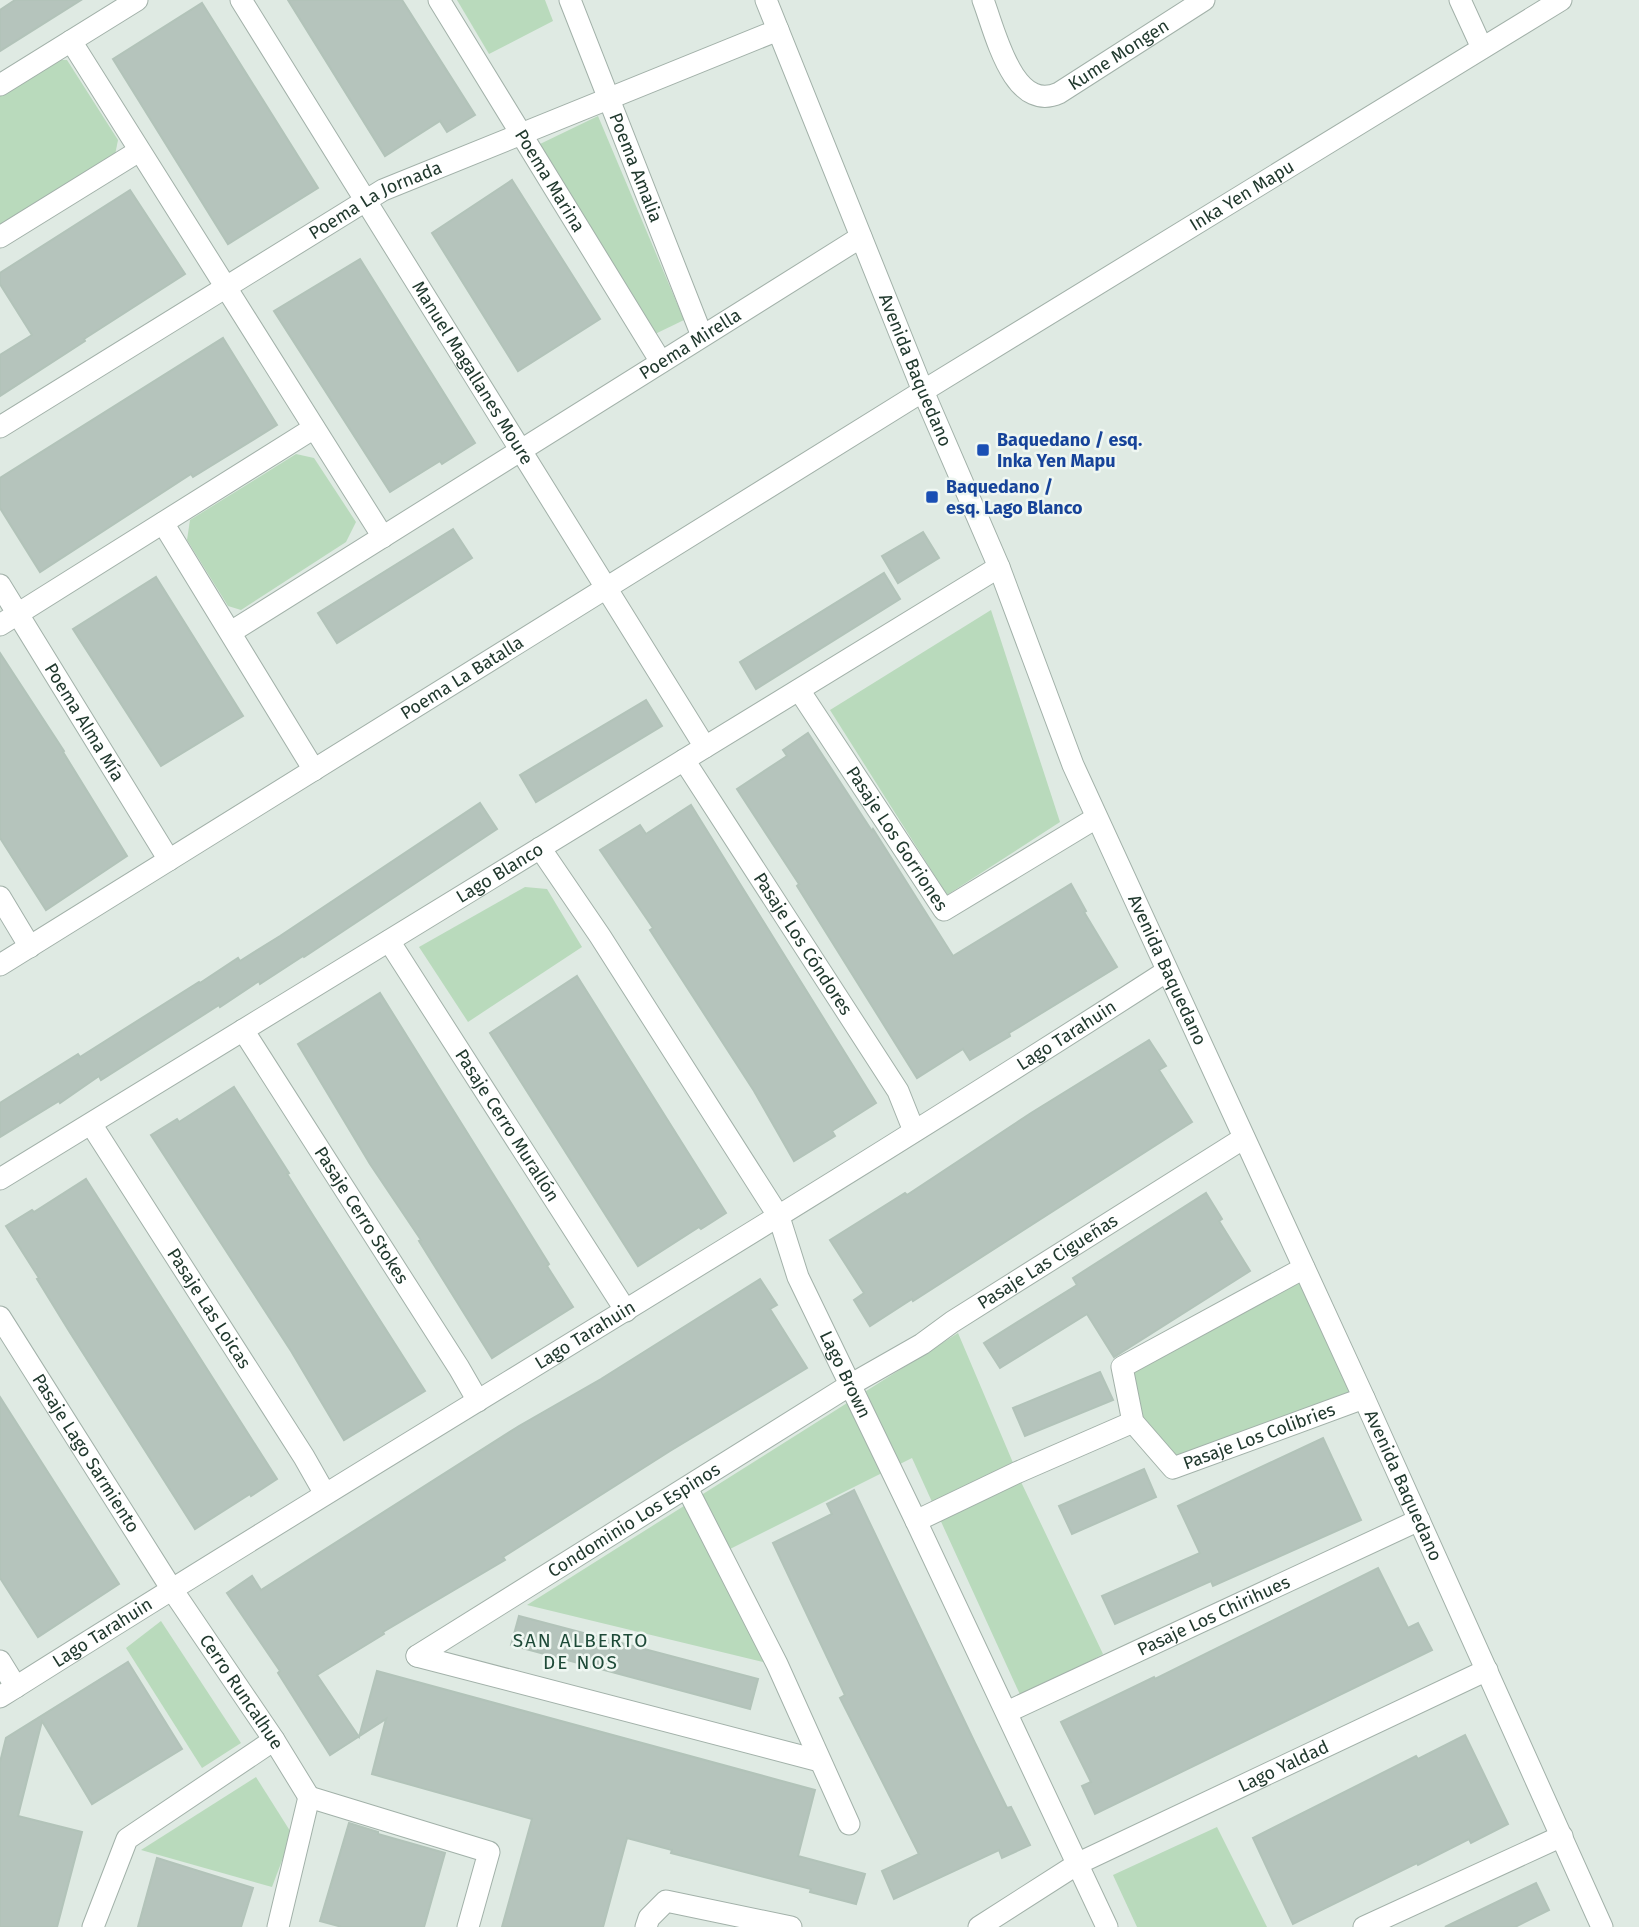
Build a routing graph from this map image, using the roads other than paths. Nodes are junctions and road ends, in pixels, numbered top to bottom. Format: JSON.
{"nodes":[{"id":1,"x":137,"y":0,"type":"edge"},
{"id":2,"x":241,"y":0,"type":"edge"},
{"id":3,"x":439,"y":0,"type":"edge"},
{"id":4,"x":570,"y":0,"type":"edge"},
{"id":5,"x":766,"y":0,"type":"edge"},
{"id":6,"x":983,"y":0,"type":"edge"},
{"id":7,"x":1204,"y":0,"type":"edge"},
{"id":8,"x":1460,"y":0,"type":"edge"},
{"id":9,"x":1561,"y":0,"type":"edge"},
{"id":10,"x":778,"y":30,"type":"junction"},
{"id":11,"x":71,"y":41,"type":"junction"},
{"id":12,"x":1482,"y":48,"type":"junction"},
{"id":13,"x":0,"y":85,"type":"edge"},
{"id":14,"x":608,"y":99,"type":"junction"},
{"id":15,"x":521,"y":134,"type":"junction"},
{"id":16,"x":139,"y":151,"type":"junction"},
{"id":17,"x":365,"y":199,"type":"junction"},
{"id":18,"x":0,"y":237,"type":"edge"},
{"id":19,"x":861,"y":237,"type":"junction"},
{"id":20,"x":224,"y":287,"type":"junction"},
{"id":21,"x":702,"y":336,"type":"junction"},
{"id":22,"x":661,"y":362,"type":"junction"},
{"id":23,"x":923,"y":391,"type":"junction"},
{"id":24,"x":0,"y":427,"type":"edge"},
{"id":25,"x":314,"y":428,"type":"junction"},
{"id":26,"x":521,"y":450,"type":"junction"},
{"id":27,"x":163,"y":523,"type":"junction"},
{"id":28,"x":383,"y":537,"type":"junction"},
{"id":29,"x":999,"y":567,"type":"junction"},
{"id":30,"x":0,"y":585,"type":"edge"},
{"id":31,"x":606,"y":588,"type":"junction"},
{"id":32,"x":9,"y":619,"type":"edge"},
{"id":33,"x":231,"y":632,"type":"junction"},
{"id":34,"x":799,"y":690,"type":"junction"},
{"id":35,"x":705,"y":747,"type":"junction"},
{"id":36,"x":684,"y":760,"type":"junction"},
{"id":37,"x":314,"y":770,"type":"junction"},
{"id":38,"x":1096,"y":818,"type":"junction"},
{"id":39,"x":540,"y":848,"type":"junction"},
{"id":40,"x":169,"y":860,"type":"junction"},
{"id":41,"x":0,"y":897,"type":"edge"},
{"id":42,"x":389,"y":941,"type":"junction"},
{"id":43,"x":30,"y":947,"type":"junction"},
{"id":44,"x":0,"y":965,"type":"edge"},
{"id":45,"x":1167,"y":971,"type":"junction"},
{"id":46,"x":243,"y":1030,"type":"junction"},
{"id":47,"x":91,"y":1124,"type":"junction"},
{"id":48,"x":914,"y":1131,"type":"junction"},
{"id":49,"x":1244,"y":1138,"type":"junction"},
{"id":50,"x":0,"y":1179,"type":"edge"},
{"id":51,"x":779,"y":1217,"type":"junction"},
{"id":52,"x":1304,"y":1268,"type":"junction"},
{"id":53,"x":626,"y":1311,"type":"junction"},
{"id":54,"x":0,"y":1317,"type":"edge"},
{"id":55,"x":850,"y":1385,"type":"junction"},
{"id":56,"x":1364,"y":1398,"type":"junction"},
{"id":57,"x":478,"y":1401,"type":"junction"},
{"id":58,"x":1133,"y":1422,"type":"junction"},
{"id":59,"x":687,"y":1488,"type":"junction"},
{"id":60,"x":325,"y":1494,"type":"junction"},
{"id":61,"x":1419,"y":1520,"type":"junction"},
{"id":62,"x":916,"y":1521,"type":"junction"},
{"id":63,"x":171,"y":1588,"type":"junction"},
{"id":64,"x":0,"y":1661,"type":"edge"},
{"id":65,"x":1487,"y":1670,"type":"junction"},
{"id":66,"x":8,"y":1692,"type":"edge"},
{"id":67,"x":1007,"y":1712,"type":"junction"},
{"id":68,"x":274,"y":1740,"type":"junction"},
{"id":69,"x":820,"y":1761,"type":"junction"},
{"id":70,"x":309,"y":1797,"type":"junction"},
{"id":71,"x":849,"y":1824,"type":"dead end"},
{"id":72,"x":1562,"y":1836,"type":"junction"},
{"id":73,"x":1079,"y":1863,"type":"junction"},
{"id":74,"x":93,"y":1927,"type":"edge"},
{"id":75,"x":278,"y":1927,"type":"edge"},
{"id":76,"x":468,"y":1927,"type":"edge"},
{"id":77,"x":646,"y":1927,"type":"edge"},
{"id":78,"x":791,"y":1927,"type":"edge"},
{"id":79,"x":979,"y":1927,"type":"edge"},
{"id":80,"x":1108,"y":1927,"type":"edge"},
{"id":81,"x":1364,"y":1927,"type":"edge"},
{"id":82,"x":1602,"y":1927,"type":"edge"}],
"edges":[{"from":1,"to":11,"type":"street"},
{"from":2,"to":17,"type":"street","name":"Manuel Magallanes Moure"},
{"from":3,"to":15,"type":"street","name":"Poema Marina"},
{"from":4,"to":14,"type":"street","name":"Poema Amalia"},
{"from":5,"to":10,"type":"street","name":"Avenida Baquedano"},
{"from":6,"to":7,"type":"street","name":"Kume Mongen"},
{"from":8,"to":12,"type":"street"},
{"from":9,"to":12,"type":"street","name":"Inka Yen Mapu"},
{"from":10,"to":14,"type":"street","name":"Poema La Jornada"},
{"from":10,"to":19,"type":"street","name":"Avenida Baquedano"},
{"from":11,"to":13,"type":"street"},
{"from":11,"to":16,"type":"street"},
{"from":12,"to":23,"type":"street","name":"Inka Yen Mapu"},
{"from":14,"to":15,"type":"street","name":"Poema La Jornada"},
{"from":14,"to":21,"type":"street","name":"Poema Amalia"},
{"from":15,"to":17,"type":"street","name":"Poema La Jornada"},
{"from":15,"to":22,"type":"street","name":"Poema Marina"},
{"from":16,"to":18,"type":"street"},
{"from":16,"to":20,"type":"street"},
{"from":17,"to":20,"type":"street","name":"Poema La Jornada"},
{"from":17,"to":26,"type":"street","name":"Manuel Magallanes Moure"},
{"from":19,"to":21,"type":"street","name":"Poema Mirella"},
{"from":19,"to":23,"type":"street","name":"Avenida Baquedano"},
{"from":20,"to":24,"type":"street","name":"Poema La Jornada"},
{"from":20,"to":25,"type":"street"},
{"from":21,"to":22,"type":"street","name":"Poema Mirella"},
{"from":22,"to":26,"type":"street","name":"Poema Mirella"},
{"from":23,"to":29,"type":"street","name":"Avenida Baquedano"},
{"from":23,"to":31,"type":"street","name":"Poema La Batalla"},
{"from":25,"to":27,"type":"street"},
{"from":25,"to":28,"type":"street"},
{"from":26,"to":28,"type":"street","name":"Poema Mirella"},
{"from":26,"to":31,"type":"street","name":"Manuel Magallanes Moure"},
{"from":27,"to":32,"type":"street"},
{"from":27,"to":33,"type":"street"},
{"from":28,"to":33,"type":"street","name":"Poema Mirella"},
{"from":29,"to":34,"type":"street","name":"Lago Blanco"},
{"from":29,"to":38,"type":"street","name":"Avenida Baquedano"},
{"from":30,"to":32,"type":"street","name":"Poema Alma Mía"},
{"from":31,"to":35,"type":"street","name":"Manuel Magallanes Moure"},
{"from":31,"to":37,"type":"street","name":"Poema La Batalla"},
{"from":32,"to":40,"type":"street","name":"Poema Alma Mía"},
{"from":33,"to":37,"type":"street"},
{"from":34,"to":35,"type":"street","name":"Lago Blanco"},
{"from":34,"to":38,"type":"street","name":"Pasaje Los Gorriones"},
{"from":35,"to":36,"type":"street","name":"Lago Blanco"},
{"from":36,"to":39,"type":"street","name":"Lago Blanco"},
{"from":36,"to":48,"type":"street","name":"Pasaje Los Cóndores"},
{"from":37,"to":40,"type":"street","name":"Poema La Batalla"},
{"from":38,"to":45,"type":"street","name":"Avenida Baquedano"},
{"from":39,"to":42,"type":"street","name":"Lago Blanco"},
{"from":39,"to":51,"type":"street","name":"Lago Brown"},
{"from":40,"to":43,"type":"street","name":"Poema La Batalla"},
{"from":41,"to":43,"type":"street"},
{"from":42,"to":46,"type":"street","name":"Lago Blanco"},
{"from":42,"to":53,"type":"street","name":"Pasaje Cerro Murallón"},
{"from":43,"to":44,"type":"street","name":"Poema La Batalla"},
{"from":45,"to":48,"type":"street","name":"Lago Tarahuin"},
{"from":45,"to":49,"type":"street","name":"Avenida Baquedano"},
{"from":46,"to":47,"type":"street","name":"Lago Blanco"},
{"from":46,"to":57,"type":"street","name":"Pasaje Cerro Stokes"},
{"from":47,"to":50,"type":"street","name":"Lago Blanco"},
{"from":47,"to":60,"type":"street","name":"Pasaje Las Loicas"},
{"from":48,"to":51,"type":"street","name":"Lago Tarahuin"},
{"from":49,"to":52,"type":"street","name":"Avenida Baquedano"},
{"from":49,"to":55,"type":"street","name":"Pasaje Las Cigueñas"},
{"from":51,"to":53,"type":"street","name":"Lago Tarahuin"},
{"from":51,"to":55,"type":"street","name":"Lago Brown"},
{"from":52,"to":56,"type":"street","name":"Avenida Baquedano"},
{"from":52,"to":58,"type":"street","name":"Pasaje Los Colibries"},
{"from":53,"to":57,"type":"street","name":"Lago Tarahuin"},
{"from":54,"to":63,"type":"street","name":"Pasaje Lago Sarmiento"},
{"from":55,"to":59,"type":"street","name":"Condominio Los Espinos"},
{"from":55,"to":62,"type":"street","name":"Lago Brown"},
{"from":56,"to":58,"type":"street","name":"Pasaje Los Colibries"},
{"from":56,"to":61,"type":"street","name":"Avenida Baquedano"},
{"from":57,"to":60,"type":"street","name":"Lago Tarahuin"},
{"from":58,"to":62,"type":"street"},
{"from":59,"to":69,"type":"street"},
{"from":59,"to":69,"type":"street","name":"Condominio Los Espinos"},
{"from":60,"to":63,"type":"street","name":"Lago Tarahuin"},
{"from":61,"to":65,"type":"street","name":"Avenida Baquedano"},
{"from":61,"to":67,"type":"street","name":"Pasaje Los Chirihues"},
{"from":62,"to":67,"type":"street","name":"Lago Brown"},
{"from":63,"to":66,"type":"street","name":"Lago Tarahuin"},
{"from":63,"to":68,"type":"street","name":"Cerro Runcalhue"},
{"from":64,"to":66,"type":"street"},
{"from":65,"to":72,"type":"street","name":"Avenida Baquedano"},
{"from":65,"to":73,"type":"street","name":"Lago Yaldad"},
{"from":67,"to":73,"type":"street","name":"Lago Brown"},
{"from":68,"to":70,"type":"street","name":"Cerro Runcalhue"},
{"from":68,"to":74,"type":"street"},
{"from":69,"to":71,"type":"street"},
{"from":70,"to":75,"type":"street"},
{"from":70,"to":76,"type":"street"},
{"from":72,"to":81,"type":"street"},
{"from":72,"to":82,"type":"street","name":"Avenida Baquedano"},
{"from":73,"to":79,"type":"street","name":"Lago Yaldad"},
{"from":73,"to":80,"type":"street","name":"Lago Brown"},
{"from":77,"to":78,"type":"street"}]}
